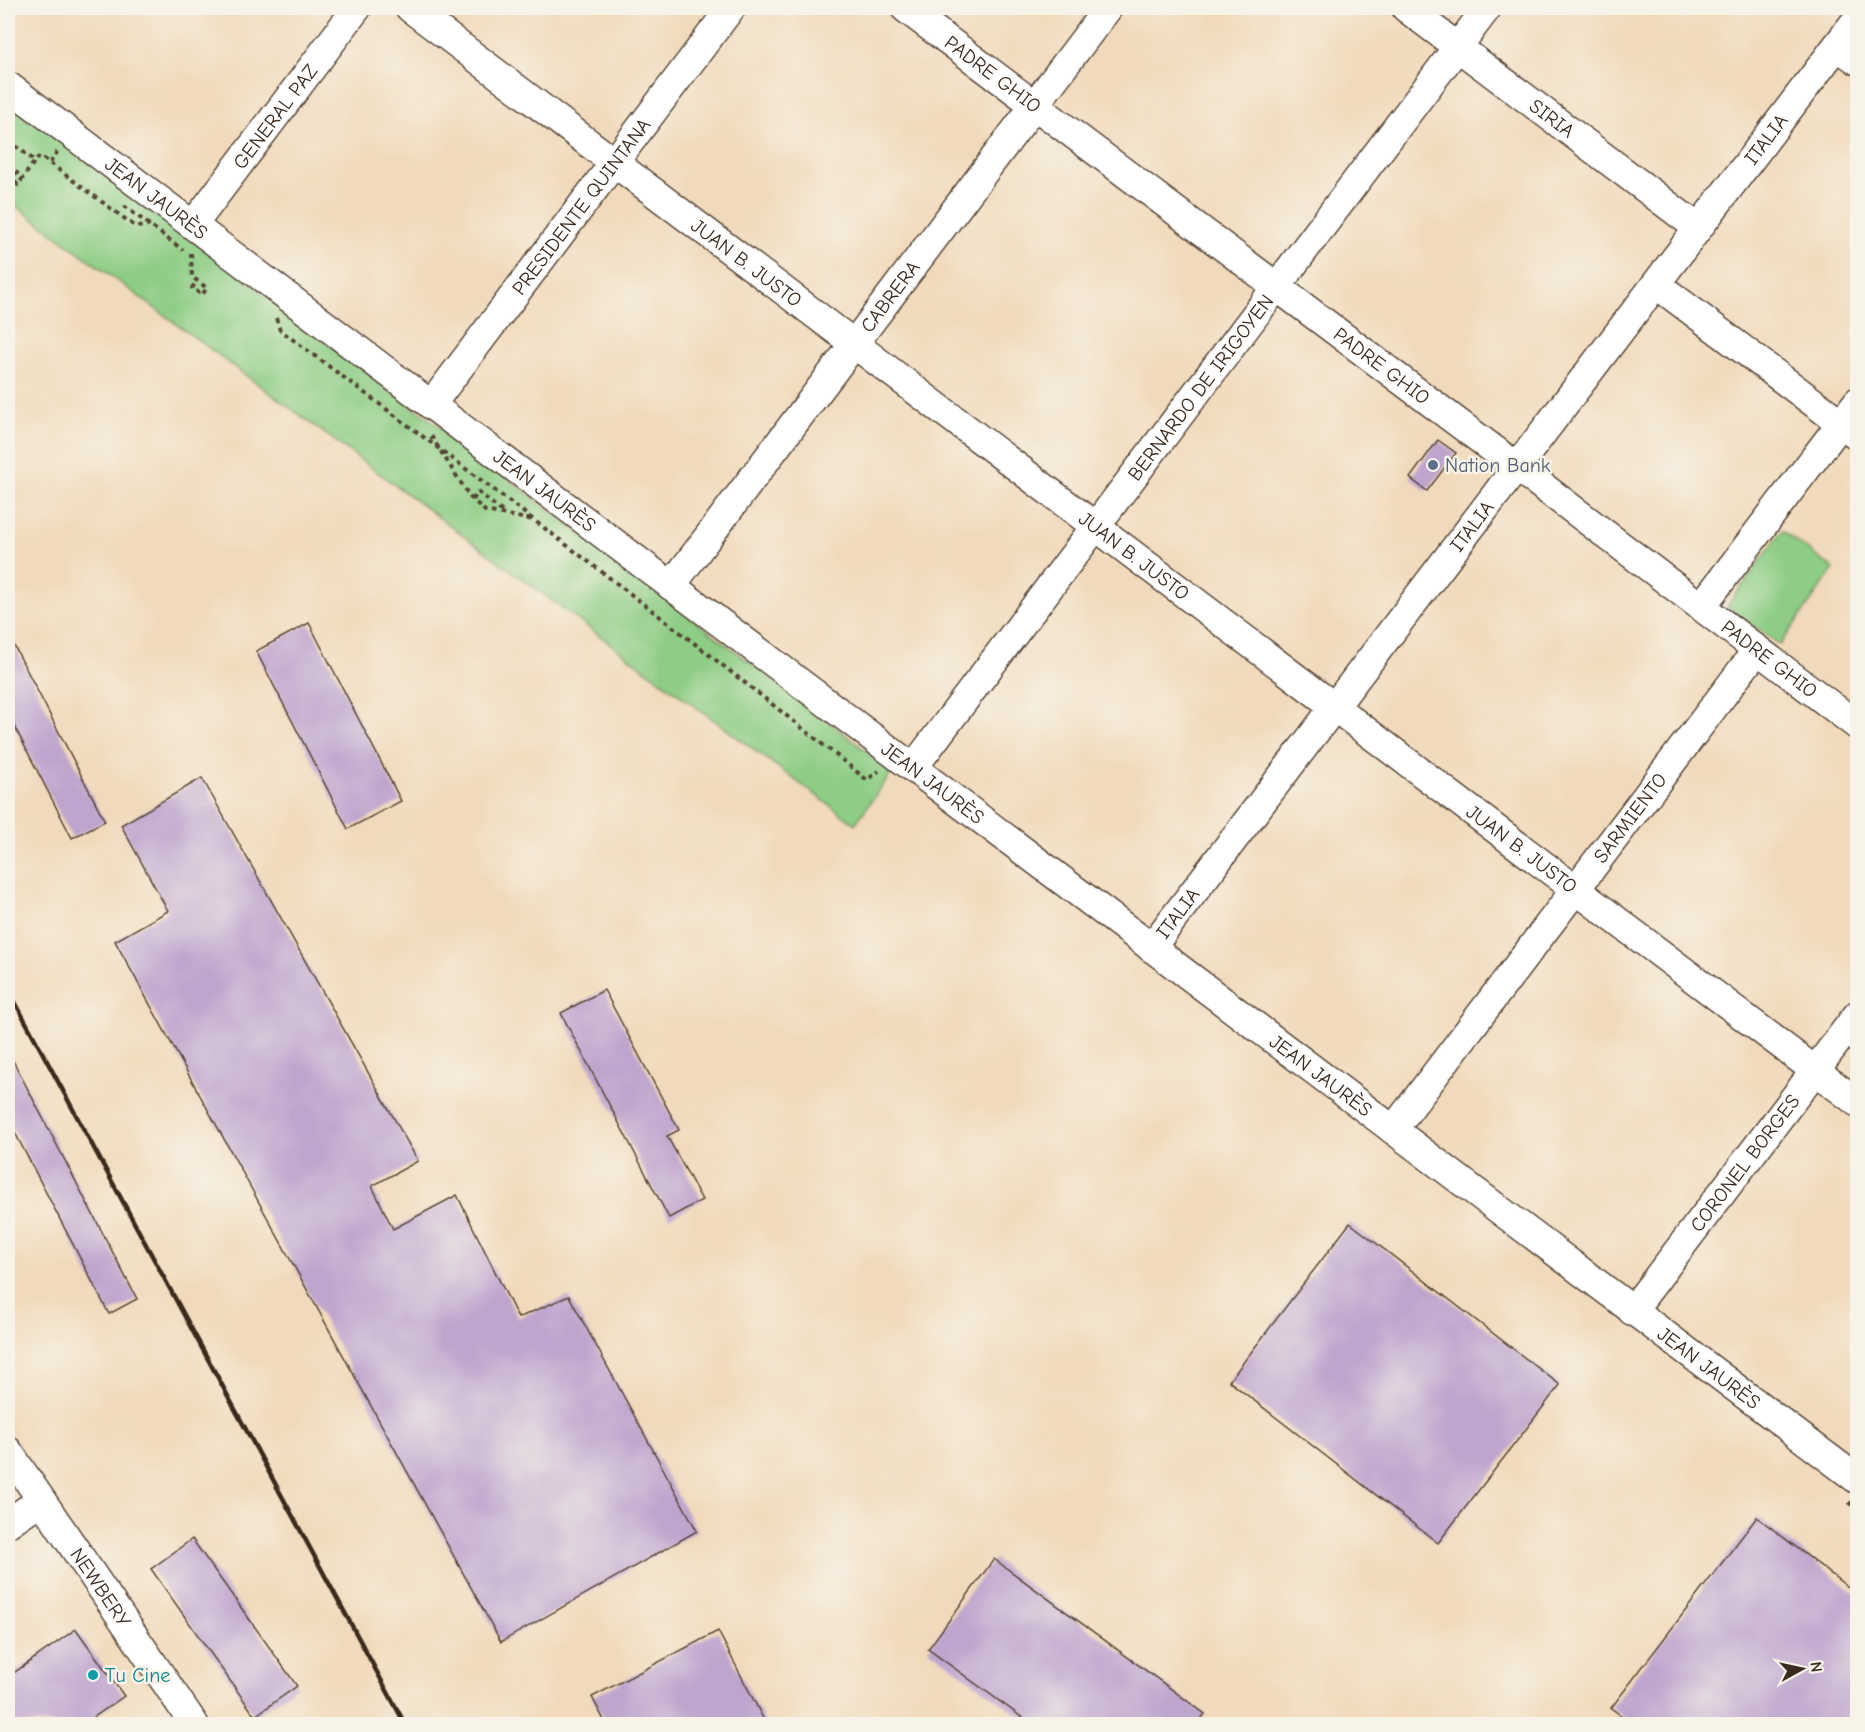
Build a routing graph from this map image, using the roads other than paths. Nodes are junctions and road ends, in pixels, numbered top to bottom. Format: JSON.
{"nodes":[{"id":1,"x":357,"y":8,"type":"edge"},
{"id":2,"x":410,"y":8,"type":"edge"},
{"id":3,"x":731,"y":8,"type":"edge"},
{"id":4,"x":905,"y":8,"type":"edge"},
{"id":5,"x":1108,"y":8,"type":"edge"},
{"id":6,"x":1406,"y":8,"type":"edge"},
{"id":7,"x":1487,"y":8,"type":"edge"},
{"id":8,"x":1857,"y":18,"type":"edge"},
{"id":9,"x":1458,"y":47,"type":"junction"},
{"id":10,"x":1847,"y":54,"type":"edge"},
{"id":11,"x":8,"y":86,"type":"edge"},
{"id":12,"x":1035,"y":105,"type":"junction"},
{"id":13,"x":614,"y":162,"type":"junction"},
{"id":14,"x":1698,"y":228,"type":"junction"},
{"id":15,"x":192,"y":236,"type":"junction"},
{"id":16,"x":1656,"y":284,"type":"junction"},
{"id":17,"x":1276,"y":286,"type":"junction"},
{"id":18,"x":855,"y":343,"type":"junction"},
{"id":19,"x":1857,"y":401,"type":"edge"},
{"id":20,"x":429,"y":417,"type":"junction"},
{"id":21,"x":1849,"y":430,"type":"edge"},
{"id":22,"x":1517,"y":467,"type":"junction"},
{"id":23,"x":1096,"y":526,"type":"junction"},
{"id":24,"x":671,"y":586,"type":"junction"},
{"id":25,"x":1701,"y":607,"type":"junction"},
{"id":26,"x":1757,"y":650,"type":"junction"},
{"id":27,"x":1336,"y":706,"type":"junction"},
{"id":28,"x":1857,"y":726,"type":"edge"},
{"id":29,"x":906,"y":763,"type":"junction"},
{"id":30,"x":1575,"y":889,"type":"junction"},
{"id":31,"x":1151,"y":948,"type":"junction"},
{"id":32,"x":1857,"y":1014,"type":"edge"},
{"id":33,"x":1815,"y":1071,"type":"junction"},
{"id":34,"x":1857,"y":1103,"type":"edge"},
{"id":35,"x":1393,"y":1130,"type":"junction"},
{"id":36,"x":1632,"y":1311,"type":"junction"},
{"id":37,"x":8,"y":1451,"type":"edge"},
{"id":38,"x":1857,"y":1480,"type":"edge"},
{"id":39,"x":41,"y":1500,"type":"junction"},
{"id":40,"x":8,"y":1523,"type":"edge"},
{"id":41,"x":194,"y":1725,"type":"edge"}],
"edges":[{"from":1,"to":15,"type":"street","name":"GENERAL PAZ"},
{"from":2,"to":13,"type":"street","name":"JUAN B. JUSTO"},
{"from":3,"to":13,"type":"street","name":"PRESIDENTE QUINTANA"},
{"from":4,"to":12,"type":"street","name":"PADRE GHIO"},
{"from":5,"to":12,"type":"street","name":"CABRERA"},
{"from":6,"to":9,"type":"street","name":"SIRIA"},
{"from":7,"to":9,"type":"street","name":"BERNARDO DE IRIGOYEN"},
{"from":8,"to":10,"type":"street","name":"ITALIA"},
{"from":9,"to":14,"type":"street","name":"SIRIA"},
{"from":9,"to":17,"type":"street","name":"BERNARDO DE IRIGOYEN"},
{"from":10,"to":14,"type":"street","name":"ITALIA"},
{"from":11,"to":15,"type":"street","name":"JEAN JAURÈS"},
{"from":12,"to":17,"type":"street","name":"PADRE GHIO"},
{"from":12,"to":18,"type":"street","name":"CABRERA"},
{"from":13,"to":18,"type":"street","name":"JUAN B. JUSTO"},
{"from":13,"to":20,"type":"street","name":"PRESIDENTE QUINTANA"},
{"from":14,"to":16,"type":"street","name":"ITALIA"},
{"from":15,"to":20,"type":"street","name":"JEAN JAURÈS"},
{"from":16,"to":21,"type":"street"},
{"from":16,"to":22,"type":"street","name":"ITALIA"},
{"from":17,"to":22,"type":"street","name":"PADRE GHIO"},
{"from":17,"to":23,"type":"street","name":"BERNARDO DE IRIGOYEN"},
{"from":18,"to":23,"type":"street","name":"JUAN B. JUSTO"},
{"from":18,"to":24,"type":"street","name":"CABRERA"},
{"from":19,"to":21,"type":"street"},
{"from":20,"to":24,"type":"street","name":"JEAN JAURÈS"},
{"from":21,"to":25,"type":"street"},
{"from":22,"to":25,"type":"street","name":"PADRE GHIO"},
{"from":22,"to":27,"type":"street","name":"ITALIA"},
{"from":23,"to":27,"type":"street","name":"JUAN B. JUSTO"},
{"from":23,"to":29,"type":"street","name":"BERNARDO DE IRIGOYEN"},
{"from":24,"to":29,"type":"street","name":"JEAN JAURÈS"},
{"from":25,"to":26,"type":"street","name":"PADRE GHIO"},
{"from":26,"to":28,"type":"street","name":"PADRE GHIO"},
{"from":26,"to":30,"type":"street","name":"SARMIENTO"},
{"from":27,"to":30,"type":"street","name":"JUAN B. JUSTO"},
{"from":27,"to":31,"type":"street","name":"ITALIA"},
{"from":29,"to":31,"type":"street","name":"JEAN JAURÈS"},
{"from":30,"to":33,"type":"street","name":"JUAN B. JUSTO"},
{"from":30,"to":35,"type":"street","name":"SARMIENTO"},
{"from":31,"to":35,"type":"street","name":"JEAN JAURÈS"},
{"from":32,"to":33,"type":"street","name":"CORONEL BORGES"},
{"from":33,"to":34,"type":"street","name":"JUAN B. JUSTO"},
{"from":33,"to":36,"type":"street","name":"CORONEL BORGES"},
{"from":35,"to":36,"type":"street","name":"JEAN JAURÈS"},
{"from":36,"to":38,"type":"street","name":"JEAN JAURÈS"},
{"from":37,"to":39,"type":"street","name":"NEWBERY"},
{"from":39,"to":40,"type":"street"},
{"from":39,"to":41,"type":"street","name":"NEWBERY"}]}
